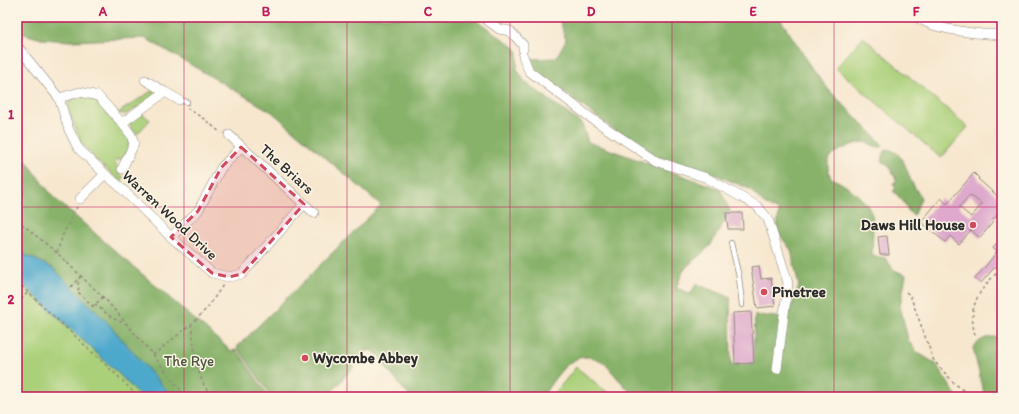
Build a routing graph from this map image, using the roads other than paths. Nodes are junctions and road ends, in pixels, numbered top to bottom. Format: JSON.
{"nodes":[{"id":1,"x":483,"y":17,"type":"edge"},
{"id":2,"x":916,"y":17,"type":"edge"},
{"id":3,"x":1002,"y":34,"type":"edge"},
{"id":4,"x":17,"y":46,"type":"edge"},
{"id":5,"x":145,"y":80,"type":"dead end"},
{"id":6,"x":165,"y":92,"type":"junction"},
{"id":7,"x":59,"y":98,"type":"junction"},
{"id":8,"x":184,"y":101,"type":"road end"},
{"id":9,"x":122,"y":122,"type":"junction"},
{"id":10,"x":228,"y":135,"type":"road end"},
{"id":11,"x":241,"y":146,"type":"junction"},
{"id":12,"x":122,"y":169,"type":"dead end"},
{"id":13,"x":105,"y":174,"type":"junction"},
{"id":14,"x":80,"y":200,"type":"road end"},
{"id":15,"x":304,"y":204,"type":"junction"},
{"id":16,"x":314,"y":213,"type":"dead end"},
{"id":17,"x":171,"y":237,"type":"junction"},
{"id":18,"x":731,"y":243,"type":"dead end"},
{"id":19,"x":742,"y":305,"type":"dead end"},
{"id":20,"x":777,"y":369,"type":"dead end"}],
"edges":[{"from":1,"to":20,"type":"street"},
{"from":2,"to":3,"type":"street"},
{"from":4,"to":7,"type":"street","name":"Warren Wood Drive"},
{"from":5,"to":6,"type":"street"},
{"from":6,"to":8,"type":"street"},
{"from":6,"to":9,"type":"street"},
{"from":7,"to":9,"type":"street"},
{"from":7,"to":13,"type":"street","name":"Warren Wood Drive"},
{"from":9,"to":12,"type":"street"},
{"from":10,"to":11,"type":"street","name":"The Briars"},
{"from":11,"to":15,"type":"street","name":"The Briars"},
{"from":11,"to":17,"type":"street","name":"The Briars"},
{"from":13,"to":14,"type":"street","name":"Warren Wood Drive"},
{"from":13,"to":17,"type":"street","name":"Warren Wood Drive"},
{"from":15,"to":16,"type":"street","name":"The Briars"},
{"from":15,"to":17,"type":"street","name":"Warren Wood Drive"},
{"from":18,"to":19,"type":"lane"}]}
